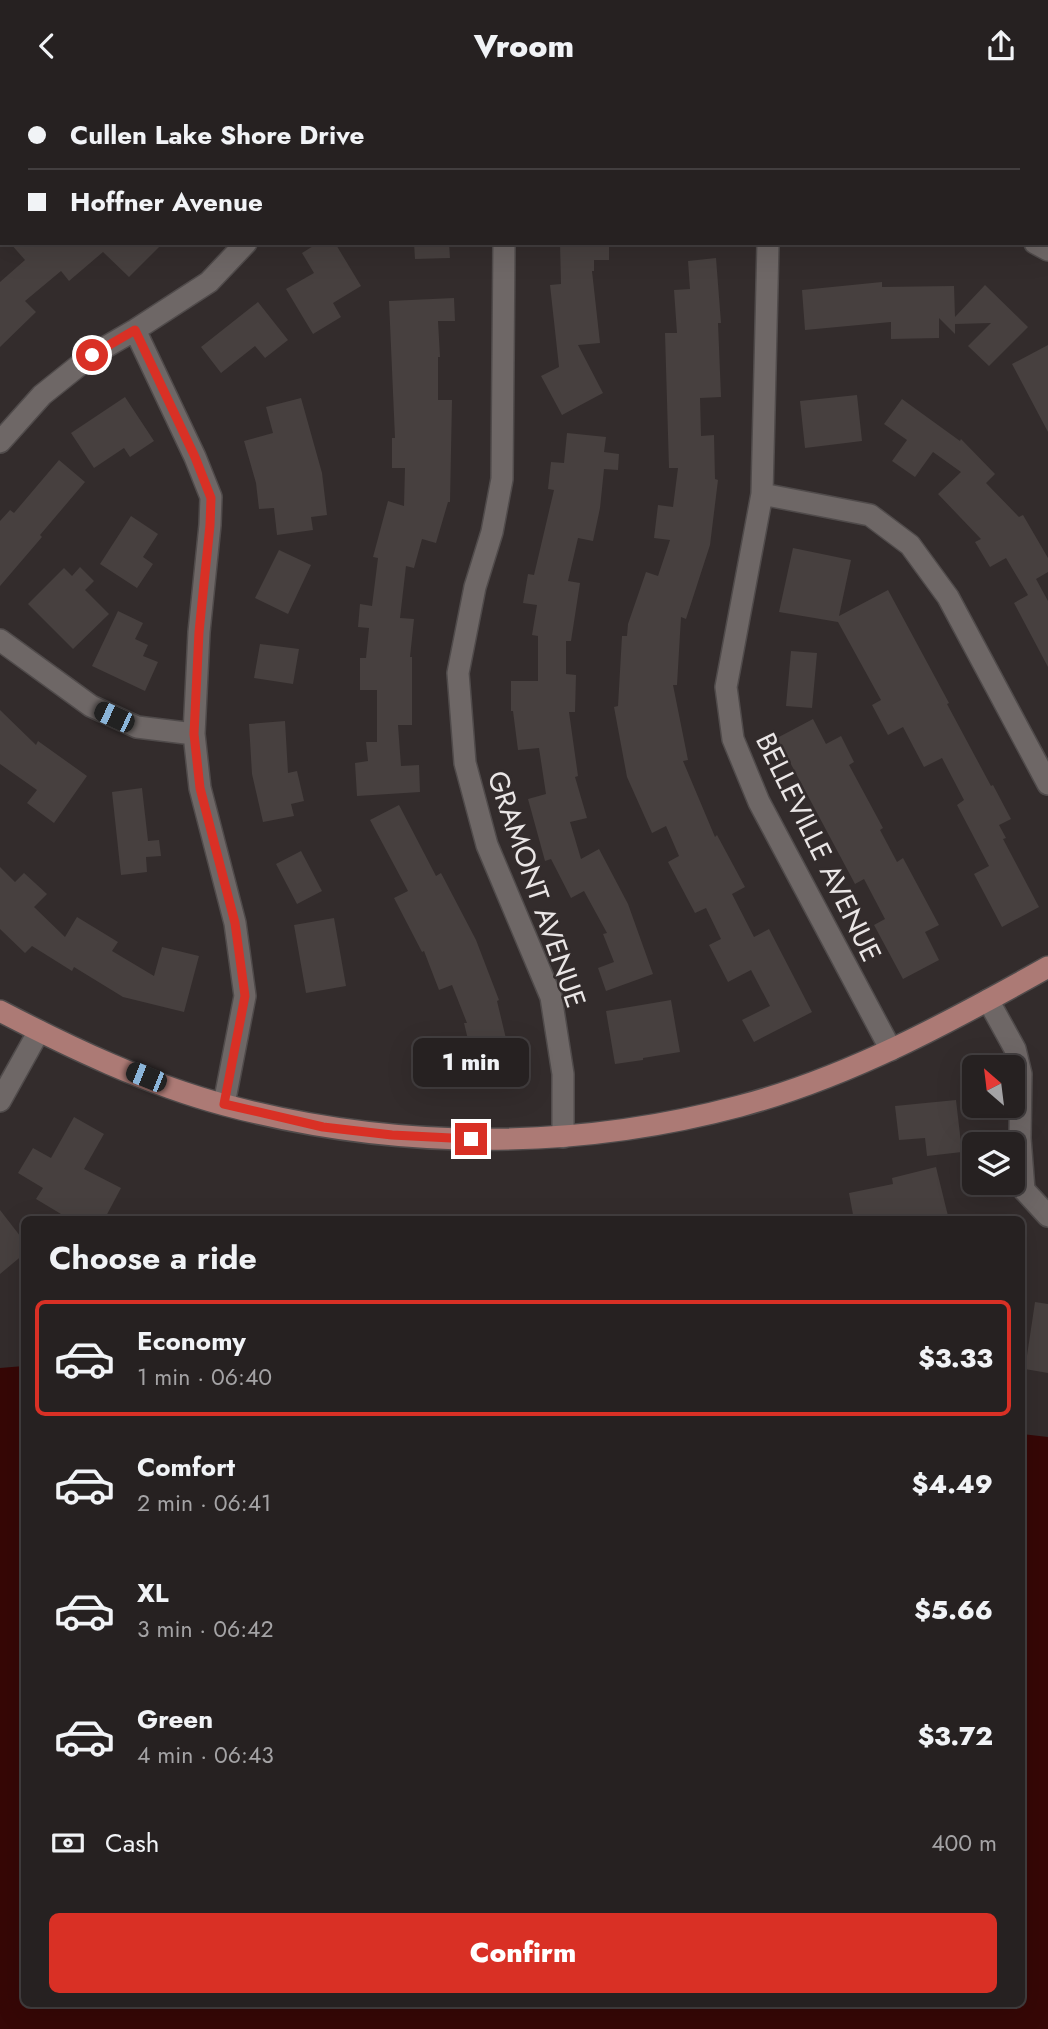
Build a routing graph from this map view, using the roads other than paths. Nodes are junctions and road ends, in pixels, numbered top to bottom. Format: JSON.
{"nodes":[{"id":1,"x":244,"y":245,"type":"edge"},
{"id":2,"x":503,"y":245,"type":"edge"},
{"id":3,"x":768,"y":245,"type":"edge"},
{"id":4,"x":135,"y":330,"type":"junction"},
{"id":5,"x":0,"y":442,"type":"edge"},
{"id":6,"x":762,"y":494,"type":"junction"},
{"id":7,"x":0,"y":640,"type":"edge"},
{"id":8,"x":194,"y":734,"type":"junction"},
{"id":9,"x":1048,"y":784,"type":"edge"},
{"id":10,"x":1048,"y":967,"type":"edge"},
{"id":11,"x":988,"y":1000,"type":"junction"},
{"id":12,"x":0,"y":1011,"type":"edge"},
{"id":13,"x":39,"y":1031,"type":"junction"},
{"id":14,"x":891,"y":1050,"type":"junction"},
{"id":15,"x":0,"y":1101,"type":"edge"},
{"id":16,"x":224,"y":1104,"type":"junction"},
{"id":17,"x":563,"y":1137,"type":"junction"},
{"id":18,"x":1048,"y":1216,"type":"edge"}],
"edges":[{"from":1,"to":4,"type":"street"},
{"from":2,"to":17,"type":"street","name":"GRAMONT AVENUE"},
{"from":3,"to":6,"type":"street","name":"BELLEVILLE AVENUE"},
{"from":4,"to":5,"type":"street"},
{"from":4,"to":8,"type":"street"},
{"from":6,"to":9,"type":"street"},
{"from":6,"to":14,"type":"street","name":"BELLEVILLE AVENUE"},
{"from":7,"to":8,"type":"street"},
{"from":8,"to":16,"type":"street"},
{"from":10,"to":11,"type":"main road"},
{"from":11,"to":14,"type":"main road"},
{"from":11,"to":18,"type":"street"},
{"from":12,"to":13,"type":"main road"},
{"from":13,"to":15,"type":"street"},
{"from":13,"to":16,"type":"main road"},
{"from":14,"to":17,"type":"main road"},
{"from":16,"to":17,"type":"main road"}]}
